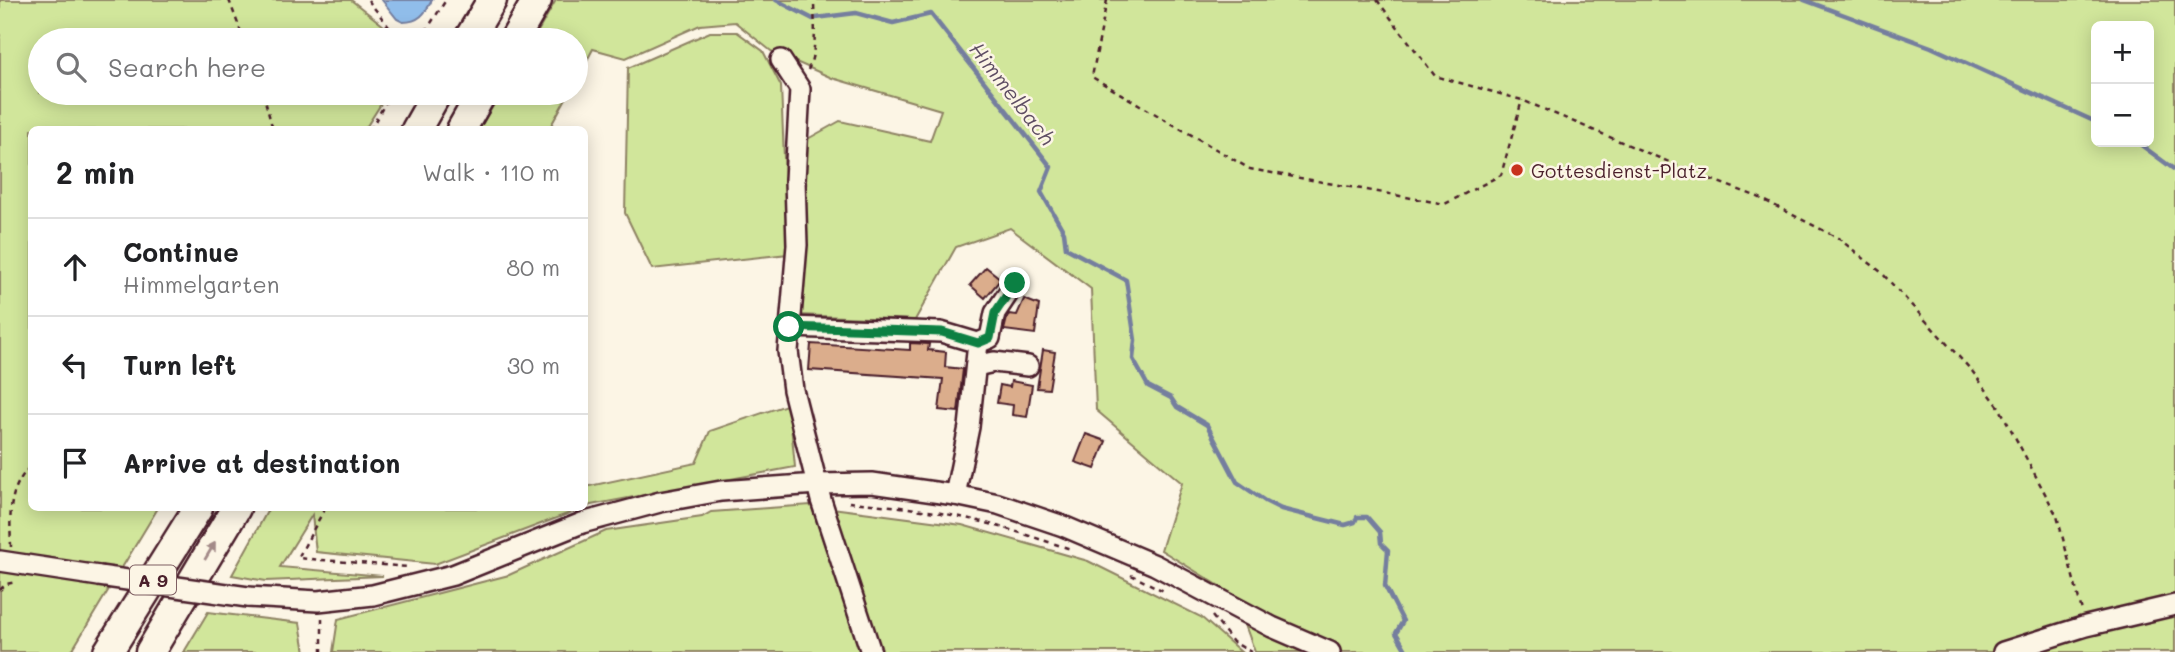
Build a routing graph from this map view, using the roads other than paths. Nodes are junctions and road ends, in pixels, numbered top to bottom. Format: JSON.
{"nodes":[{"id":1,"x":492,"y":0,"type":"edge"},
{"id":2,"x":537,"y":0,"type":"edge"},
{"id":3,"x":475,"y":28,"type":"edge"},
{"id":4,"x":521,"y":28,"type":"edge"},
{"id":5,"x":781,"y":60,"type":"dead end"},
{"id":6,"x":431,"y":105,"type":"edge"},
{"id":7,"x":475,"y":105,"type":"edge"},
{"id":8,"x":418,"y":126,"type":"edge"},
{"id":9,"x":463,"y":126,"type":"edge"},
{"id":10,"x":1015,"y":283,"type":"dead end"},
{"id":11,"x":789,"y":327,"type":"junction"},
{"id":12,"x":978,"y":343,"type":"junction"},
{"id":13,"x":976,"y":366,"type":"junction"},
{"id":14,"x":1028,"y":366,"type":"dead end"},
{"id":15,"x":819,"y":492,"type":"junction"},
{"id":16,"x":955,"y":495,"type":"junction"},
{"id":17,"x":196,"y":511,"type":"edge"},
{"id":18,"x":234,"y":511,"type":"edge"},
{"id":19,"x":6,"y":562,"type":"edge"},
{"id":20,"x":2175,"y":605,"type":"edge"},
{"id":21,"x":108,"y":652,"type":"edge"},
{"id":22,"x":150,"y":652,"type":"edge"},
{"id":23,"x":871,"y":652,"type":"edge"},
{"id":24,"x":1330,"y":652,"type":"edge"},
{"id":25,"x":2003,"y":652,"type":"edge"}],
"edges":[{"from":1,"to":3,"type":"highway"},
{"from":2,"to":4,"type":"highway"},
{"from":5,"to":11,"type":"street"},
{"from":6,"to":8,"type":"highway"},
{"from":7,"to":9,"type":"highway"},
{"from":10,"to":12,"type":"street"},
{"from":11,"to":12,"type":"street"},
{"from":11,"to":15,"type":"street"},
{"from":12,"to":13,"type":"street"},
{"from":13,"to":14,"type":"street"},
{"from":13,"to":16,"type":"street"},
{"from":15,"to":16,"type":"street"},
{"from":15,"to":19,"type":"street","bridge":true},
{"from":15,"to":23,"type":"street"},
{"from":16,"to":24,"type":"street"},
{"from":17,"to":21,"type":"highway","number":"A 9"},
{"from":22,"to":18,"type":"highway","number":"A 9","one_way":true},
{"from":20,"to":25,"type":"street"}]}
